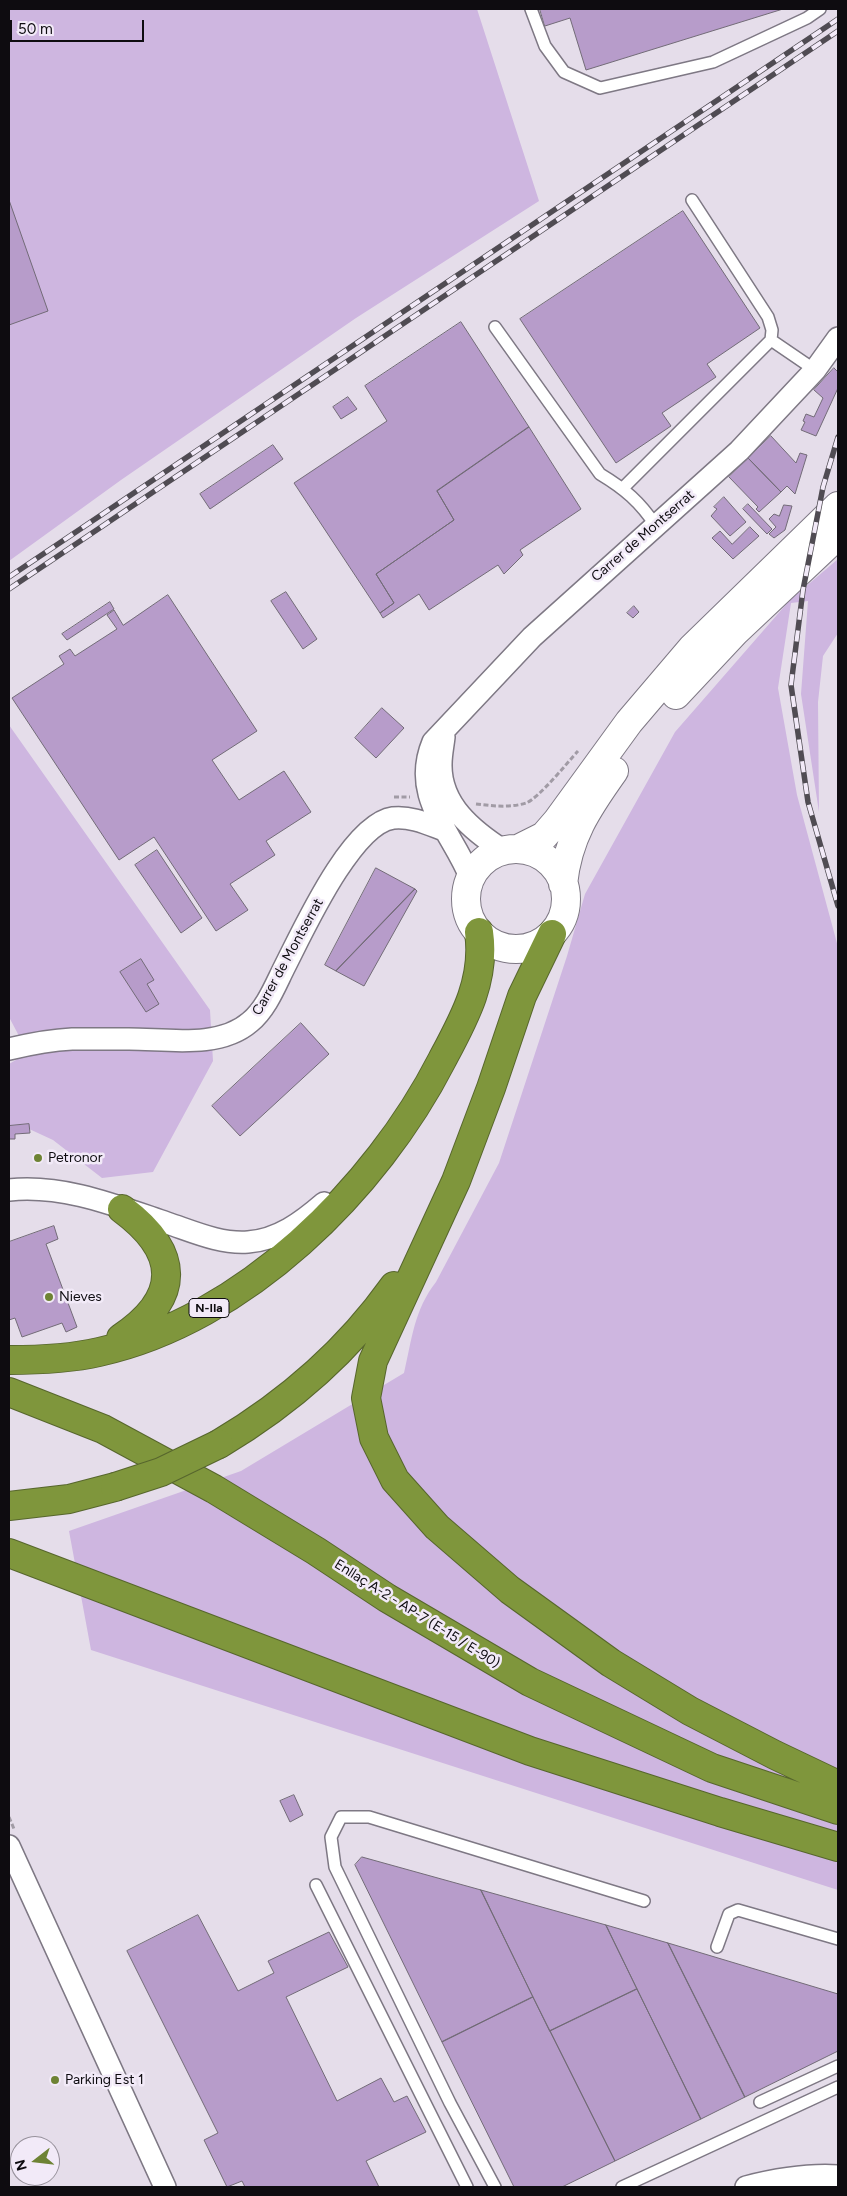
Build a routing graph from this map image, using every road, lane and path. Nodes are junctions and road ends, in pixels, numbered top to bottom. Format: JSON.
{"nodes":[{"id":1,"x":531,"y":9,"type":"edge"},
{"id":2,"x":820,"y":9,"type":"edge"},
{"id":3,"x":692,"y":200,"type":"dead end"},
{"id":4,"x":495,"y":327,"type":"dead end"},
{"id":5,"x":838,"y":338,"type":"edge"},
{"id":6,"x":770,"y":340,"type":"junction"},
{"id":7,"x":815,"y":370,"type":"junction"},
{"id":8,"x":623,"y":488,"type":"junction"},
{"id":9,"x":838,"y":506,"type":"edge"},
{"id":10,"x":656,"y":526,"type":"junction"},
{"id":11,"x":838,"y":534,"type":"edge"},
{"id":12,"x":445,"y":731,"type":"junction"},
{"id":13,"x":444,"y":830,"type":"junction"},
{"id":14,"x":511,"y":850,"type":"junction"},
{"id":15,"x":471,"y":879,"type":"junction"},
{"id":16,"x":563,"y":884,"type":"junction"},
{"id":17,"x":479,"y":932,"type":"junction"},
{"id":18,"x":552,"y":934,"type":"junction"},
{"id":19,"x":9,"y":1050,"type":"edge"},
{"id":20,"x":367,"y":1172,"type":"junction"},
{"id":21,"x":9,"y":1190,"type":"edge"},
{"id":22,"x":450,"y":1193,"type":"junction"},
{"id":23,"x":122,"y":1209,"type":"junction"},
{"id":24,"x":100,"y":1352,"type":"junction"},
{"id":25,"x":9,"y":1360,"type":"edge"},
{"id":26,"x":9,"y":1392,"type":"edge"},
{"id":27,"x":9,"y":1506,"type":"edge"},
{"id":28,"x":9,"y":1553,"type":"edge"},
{"id":29,"x":838,"y":1784,"type":"edge"},
{"id":30,"x":838,"y":1810,"type":"edge"},
{"id":31,"x":9,"y":1846,"type":"edge"},
{"id":32,"x":838,"y":1847,"type":"edge"},
{"id":33,"x":316,"y":1885,"type":"dead end"},
{"id":34,"x":644,"y":1901,"type":"dead end"},
{"id":35,"x":838,"y":1940,"type":"edge"},
{"id":36,"x":717,"y":1947,"type":"dead end"},
{"id":37,"x":838,"y":2066,"type":"edge"},
{"id":38,"x":838,"y":2087,"type":"edge"},
{"id":39,"x":760,"y":2102,"type":"dead end"},
{"id":40,"x":838,"y":2176,"type":"edge"},
{"id":41,"x":165,"y":2187,"type":"edge"},
{"id":42,"x":467,"y":2187,"type":"edge"},
{"id":43,"x":495,"y":2187,"type":"edge"},
{"id":44,"x":622,"y":2187,"type":"edge"},
{"id":45,"x":746,"y":2187,"type":"edge"}],
"edges":[{"from":1,"to":2,"type":"lane"},
{"from":3,"to":6,"type":"lane"},
{"from":4,"to":8,"type":"lane"},
{"from":5,"to":7,"type":"street","name":"Carrer de Montserrat"},
{"from":6,"to":7,"type":"lane"},
{"from":6,"to":8,"type":"lane"},
{"from":7,"to":10,"type":"street","name":"Carrer de Montserrat"},
{"from":8,"to":10,"type":"lane"},
{"from":9,"to":14,"type":"main road","number":"N-IIa"},
{"from":10,"to":12,"type":"street","name":"Carrer de Montserrat"},
{"from":11,"to":16,"type":"main road"},
{"from":12,"to":13,"type":"street","name":"Carrer de Montserrat"},
{"from":12,"to":14,"type":"street"},
{"from":13,"to":15,"type":"street","name":"Carrer de Montserrat"},
{"from":13,"to":19,"type":"street","name":"Carrer de Montserrat"},
{"from":14,"to":15,"type":"main road","number":"N-IIa"},
{"from":14,"to":16,"type":"main road"},
{"from":15,"to":17,"type":"main road","number":"N-IIa"},
{"from":16,"to":18,"type":"main road"},
{"from":17,"to":18,"type":"main road","number":"N-IIa"},
{"from":17,"to":20,"type":"highway","number":"N-IIa"},
{"from":18,"to":22,"type":"highway"},
{"from":20,"to":23,"type":"street"},
{"from":20,"to":24,"type":"highway","number":"N-IIa"},
{"from":21,"to":23,"type":"street"},
{"from":22,"to":27,"type":"highway","bridge":true},
{"from":22,"to":29,"type":"highway"},
{"from":23,"to":24,"type":"highway"},
{"from":24,"to":25,"type":"highway","number":"N-IIa"},
{"from":26,"to":30,"type":"highway","name":"Enllaç A-2 - AP-7 (E-15 / E-90)"},
{"from":28,"to":32,"type":"highway"},
{"from":31,"to":41,"type":"street"},
{"from":33,"to":42,"type":"lane"},
{"from":34,"to":43,"type":"lane"},
{"from":35,"to":36,"type":"lane"},
{"from":37,"to":39,"type":"lane"},
{"from":38,"to":44,"type":"lane"},
{"from":40,"to":45,"type":"street"}]}
